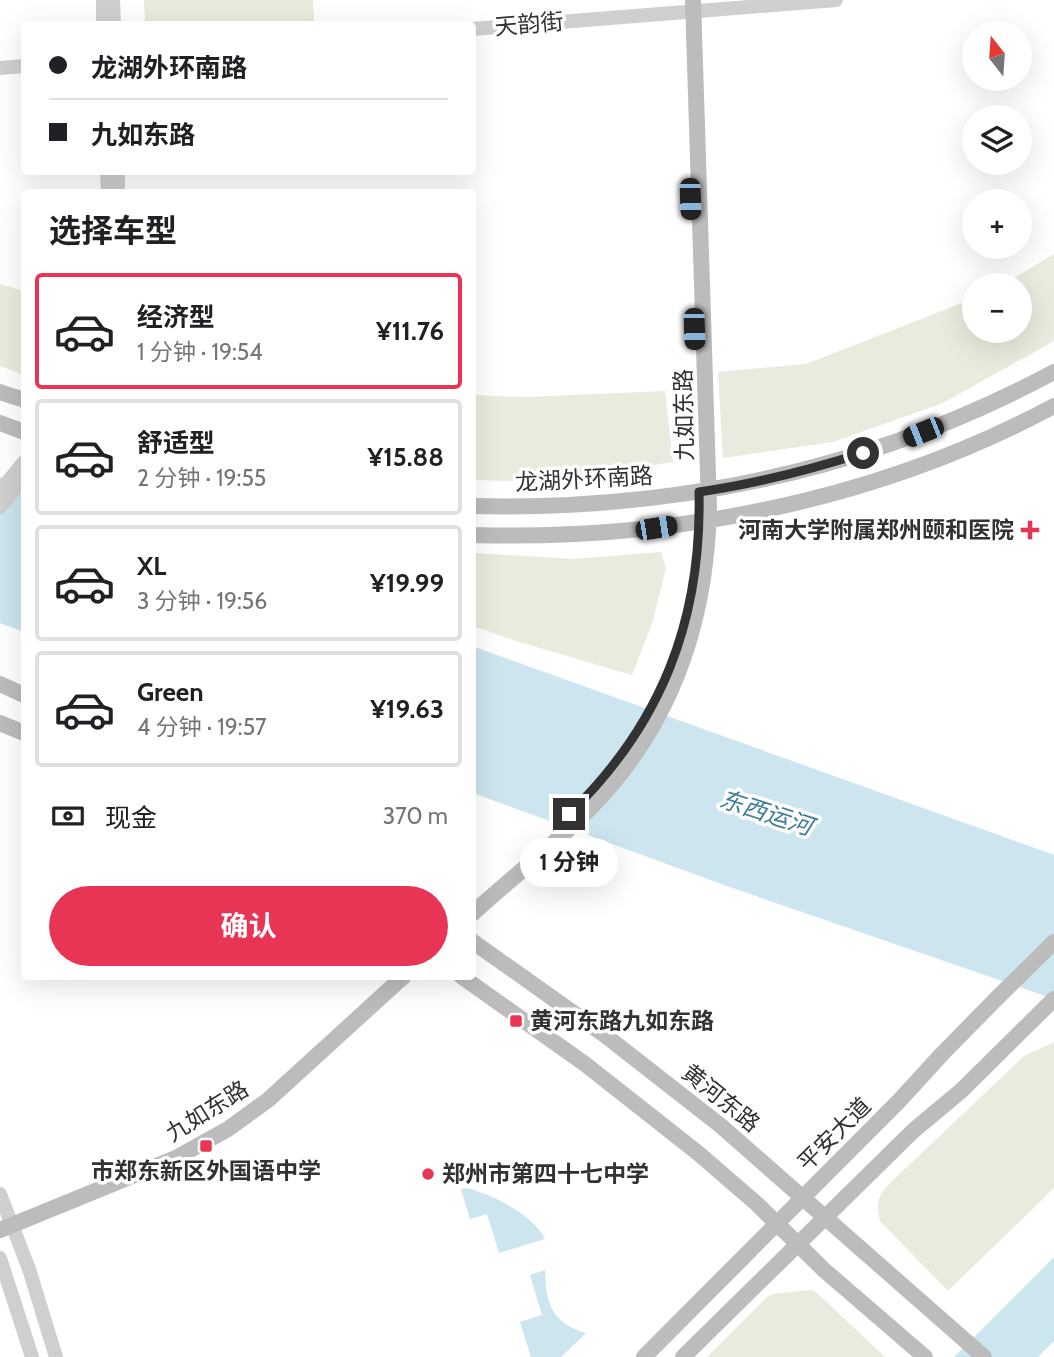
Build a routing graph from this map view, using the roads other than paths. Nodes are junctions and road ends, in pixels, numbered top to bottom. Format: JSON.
{"nodes":[{"id":1,"x":103,"y":0,"type":"edge"},
{"id":2,"x":113,"y":0,"type":"edge"},
{"id":3,"x":836,"y":0,"type":"edge"},
{"id":4,"x":688,"y":6,"type":"edge"},
{"id":5,"x":103,"y":21,"type":"edge"},
{"id":6,"x":114,"y":21,"type":"edge"},
{"id":7,"x":476,"y":29,"type":"edge"},
{"id":8,"x":21,"y":66,"type":"edge"},
{"id":9,"x":0,"y":68,"type":"edge"},
{"id":10,"x":1054,"y":372,"type":"edge"},
{"id":11,"x":0,"y":392,"type":"edge"},
{"id":12,"x":21,"y":399,"type":"edge"},
{"id":13,"x":1054,"y":406,"type":"edge"},
{"id":14,"x":0,"y":423,"type":"edge"},
{"id":15,"x":21,"y":431,"type":"edge"},
{"id":16,"x":21,"y":472,"type":"edge"},
{"id":17,"x":21,"y":474,"type":"edge"},
{"id":18,"x":0,"y":491,"type":"edge"},
{"id":19,"x":704,"y":492,"type":"junction"},
{"id":20,"x":476,"y":506,"type":"edge"},
{"id":21,"x":0,"y":508,"type":"edge"},
{"id":22,"x":704,"y":521,"type":"junction"},
{"id":23,"x":476,"y":535,"type":"edge"},
{"id":24,"x":0,"y":684,"type":"edge"},
{"id":25,"x":21,"y":694,"type":"edge"},
{"id":26,"x":0,"y":723,"type":"edge"},
{"id":27,"x":21,"y":732,"type":"edge"},
{"id":28,"x":548,"y":841,"type":"junction"},
{"id":29,"x":476,"y":899,"type":"edge"},
{"id":30,"x":476,"y":910,"type":"edge"},
{"id":31,"x":1054,"y":942,"type":"edge"},
{"id":32,"x":476,"y":944,"type":"edge"},
{"id":33,"x":386,"y":980,"type":"edge"},
{"id":34,"x":400,"y":980,"type":"edge"},
{"id":35,"x":467,"y":980,"type":"edge"},
{"id":36,"x":1054,"y":999,"type":"edge"},
{"id":37,"x":0,"y":1194,"type":"edge"},
{"id":38,"x":803,"y":1197,"type":"junction"},
{"id":39,"x":825,"y":1216,"type":"junction"},
{"id":40,"x":5,"y":1223,"type":"edge"},
{"id":41,"x":776,"y":1223,"type":"junction"},
{"id":42,"x":797,"y":1244,"type":"junction"},
{"id":43,"x":0,"y":1258,"type":"edge"},
{"id":44,"x":32,"y":1357,"type":"edge"},
{"id":45,"x":56,"y":1357,"type":"edge"},
{"id":46,"x":644,"y":1357,"type":"edge"},
{"id":47,"x":684,"y":1357,"type":"edge"},
{"id":48,"x":925,"y":1357,"type":"edge"},
{"id":49,"x":984,"y":1357,"type":"edge"}],
"edges":[{"from":1,"to":5,"type":"street"},
{"from":2,"to":6,"type":"street"},
{"from":3,"to":4,"type":"street","name":"天韵街"},
{"from":4,"to":7,"type":"street","name":"天韵街"},
{"from":4,"to":19,"type":"main road","name":"九如东路"},
{"from":8,"to":9,"type":"street"},
{"from":10,"to":19,"type":"main road","name":"龙湖外环南路"},
{"from":11,"to":12,"type":"main road"},
{"from":13,"to":22,"type":"main road"},
{"from":14,"to":15,"type":"main road"},
{"from":16,"to":18,"type":"street"},
{"from":17,"to":21,"type":"street"},
{"from":19,"to":20,"type":"main road","name":"龙湖外环南路"},
{"from":19,"to":22,"type":"main road","name":"九如东路"},
{"from":22,"to":23,"type":"main road"},
{"from":22,"to":28,"type":"main road","name":"九如东路"},
{"from":24,"to":25,"type":"main road"},
{"from":26,"to":27,"type":"main road"},
{"from":28,"to":29,"type":"main road","name":"九如东路"},
{"from":28,"to":30,"type":"main road","name":"九如东路"},
{"from":31,"to":38,"type":"main road","name":"平安大道","bridge":true},
{"from":32,"to":38,"type":"main road","name":"黄河东路"},
{"from":33,"to":40,"type":"main road","name":"九如东路"},
{"from":34,"to":40,"type":"main road","name":"九如东路"},
{"from":35,"to":41,"type":"main road"},
{"from":36,"to":39,"type":"main road"},
{"from":37,"to":40,"type":"street"},
{"from":38,"to":39,"type":"main road","name":"黄河东路"},
{"from":38,"to":41,"type":"main road","name":"平安大道"},
{"from":39,"to":42,"type":"main road"},
{"from":39,"to":49,"type":"main road","name":"黄河东路"},
{"from":40,"to":45,"type":"street"},
{"from":41,"to":42,"type":"main road"},
{"from":41,"to":46,"type":"main road","name":"平安大道"},
{"from":42,"to":47,"type":"main road"},
{"from":42,"to":48,"type":"main road"},
{"from":43,"to":44,"type":"street"}]}
